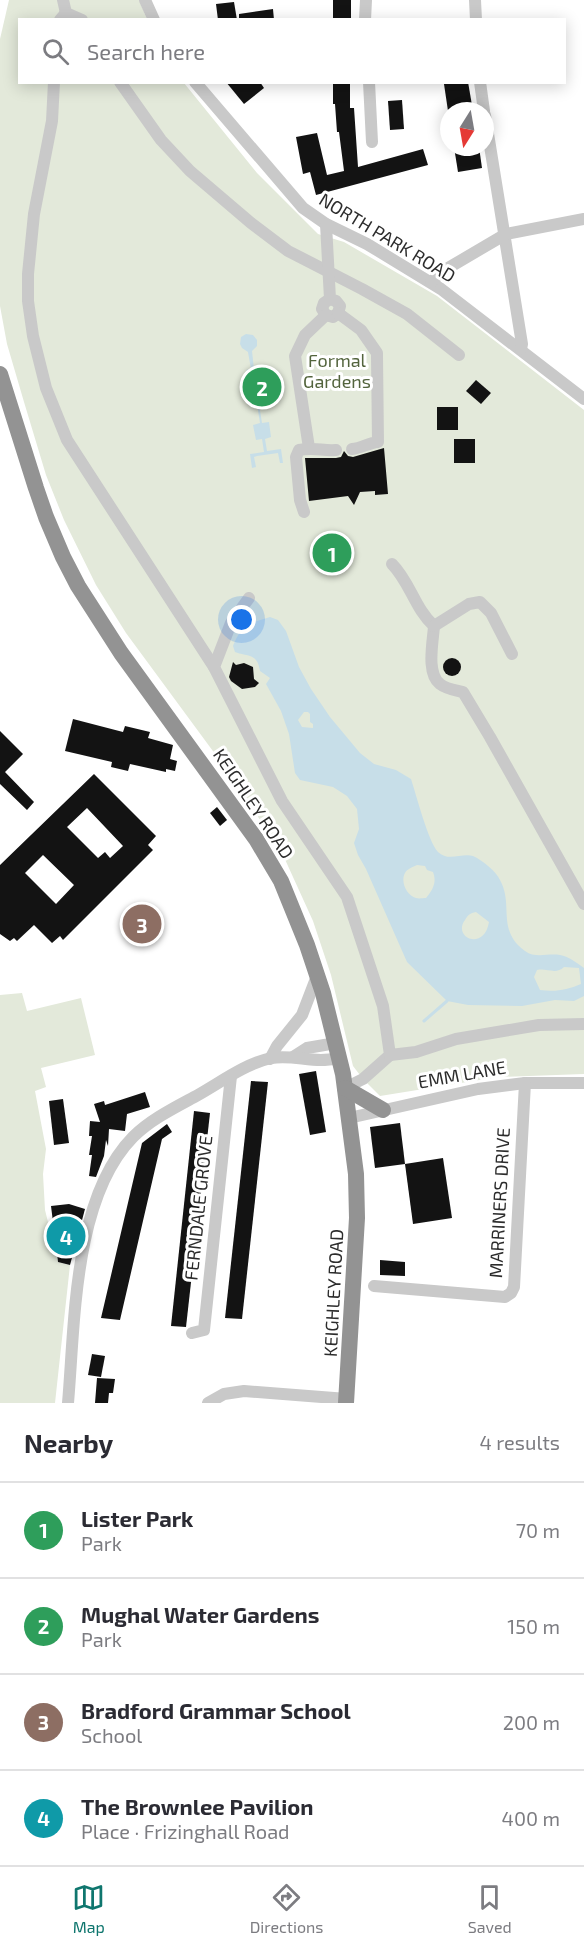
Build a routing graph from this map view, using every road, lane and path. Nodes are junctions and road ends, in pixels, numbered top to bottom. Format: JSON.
{"nodes":[{"id":1,"x":145,"y":0,"type":"edge"},
{"id":2,"x":366,"y":0,"type":"edge"},
{"id":3,"x":475,"y":0,"type":"edge"},
{"id":4,"x":63,"y":11,"type":"edge"},
{"id":5,"x":78,"y":18,"type":"edge"},
{"id":6,"x":153,"y":18,"type":"edge"},
{"id":7,"x":365,"y":18,"type":"edge"},
{"id":8,"x":476,"y":18,"type":"edge"},
{"id":9,"x":54,"y":84,"type":"edge"},
{"id":10,"x":121,"y":84,"type":"edge"},
{"id":11,"x":197,"y":84,"type":"edge"},
{"id":12,"x":369,"y":84,"type":"edge"},
{"id":13,"x":480,"y":84,"type":"edge"},
{"id":14,"x":483,"y":102,"type":"edge"},
{"id":15,"x":372,"y":142,"type":"dead end"},
{"id":16,"x":492,"y":156,"type":"edge"},
{"id":17,"x":584,"y":219,"type":"edge"},
{"id":18,"x":326,"y":224,"type":"junction"},
{"id":19,"x":506,"y":234,"type":"junction"},
{"id":20,"x":328,"y":272,"type":"junction"},
{"id":21,"x":431,"y":282,"type":"junction"},
{"id":22,"x":332,"y":314,"type":"junction"},
{"id":23,"x":521,"y":349,"type":"junction"},
{"id":24,"x":459,"y":355,"type":"dead end"},
{"id":25,"x":0,"y":374,"type":"edge"},
{"id":26,"x":584,"y":399,"type":"edge"},
{"id":27,"x":309,"y":448,"type":"junction"},
{"id":28,"x":352,"y":449,"type":"dead end"},
{"id":29,"x":336,"y":450,"type":"dead end"},
{"id":30,"x":304,"y":512,"type":"dead end"},
{"id":31,"x":392,"y":564,"type":"dead end"},
{"id":32,"x":249,"y":598,"type":"dead end"},
{"id":33,"x":434,"y":626,"type":"junction"},
{"id":34,"x":512,"y":654,"type":"dead end"},
{"id":35,"x":214,"y":667,"type":"junction"},
{"id":36,"x":584,"y":904,"type":"edge"},
{"id":37,"x":317,"y":976,"type":"junction"},
{"id":38,"x":584,"y":1024,"type":"edge"},
{"id":39,"x":338,"y":1051,"type":"junction"},
{"id":40,"x":390,"y":1055,"type":"junction"},
{"id":41,"x":270,"y":1059,"type":"junction"},
{"id":42,"x":231,"y":1076,"type":"junction"},
{"id":43,"x":525,"y":1083,"type":"junction"},
{"id":44,"x":584,"y":1083,"type":"edge"},
{"id":45,"x":345,"y":1088,"type":"junction"},
{"id":46,"x":383,"y":1110,"type":"junction"},
{"id":47,"x":349,"y":1118,"type":"junction"},
{"id":48,"x":374,"y":1286,"type":"dead end"},
{"id":49,"x":192,"y":1333,"type":"dead end"},
{"id":50,"x":346,"y":1401,"type":"edge"},
{"id":51,"x":68,"y":1403,"type":"edge"},
{"id":52,"x":208,"y":1403,"type":"edge"}],
"edges":[{"from":1,"to":6,"type":"street"},
{"from":2,"to":7,"type":"street"},
{"from":3,"to":8,"type":"street"},
{"from":4,"to":5,"type":"street"},
{"from":9,"to":35,"type":"street"},
{"from":10,"to":20,"type":"street"},
{"from":11,"to":18,"type":"street","name":"NORTH PARK ROAD"},
{"from":12,"to":15,"type":"street"},
{"from":13,"to":14,"type":"street"},
{"from":16,"to":19,"type":"street"},
{"from":17,"to":19,"type":"street"},
{"from":18,"to":20,"type":"street"},
{"from":18,"to":21,"type":"street","name":"NORTH PARK ROAD"},
{"from":19,"to":21,"type":"street"},
{"from":19,"to":23,"type":"street"},
{"from":20,"to":22,"type":"street"},
{"from":20,"to":24,"type":"street"},
{"from":21,"to":23,"type":"street","name":"NORTH PARK ROAD"},
{"from":22,"to":27,"type":"street"},
{"from":22,"to":28,"type":"street"},
{"from":23,"to":26,"type":"street","name":"NORTH PARK ROAD"},
{"from":25,"to":37,"type":"highway","name":"KEIGHLEY ROAD"},
{"from":27,"to":29,"type":"street"},
{"from":27,"to":30,"type":"street"},
{"from":31,"to":33,"type":"street"},
{"from":32,"to":35,"type":"street"},
{"from":33,"to":34,"type":"street"},
{"from":33,"to":36,"type":"street"},
{"from":35,"to":40,"type":"street"},
{"from":37,"to":39,"type":"highway","name":"KEIGHLEY ROAD"},
{"from":37,"to":41,"type":"street"},
{"from":38,"to":40,"type":"street"},
{"from":39,"to":41,"type":"street"},
{"from":39,"to":45,"type":"highway","name":"KEIGHLEY ROAD"},
{"from":40,"to":45,"type":"street"},
{"from":41,"to":42,"type":"street"},
{"from":42,"to":49,"type":"street","name":"FERNDALE GROVE"},
{"from":42,"to":51,"type":"street"},
{"from":43,"to":44,"type":"street","name":"EMM LANE"},
{"from":43,"to":46,"type":"street","name":"EMM LANE"},
{"from":43,"to":48,"type":"street","name":"MARRINERS DRIVE"},
{"from":45,"to":46,"type":"highway"},
{"from":45,"to":47,"type":"highway","name":"KEIGHLEY ROAD"},
{"from":46,"to":47,"type":"street","name":"EMM LANE"},
{"from":47,"to":50,"type":"highway","name":"KEIGHLEY ROAD"},
{"from":50,"to":52,"type":"street"}]}
